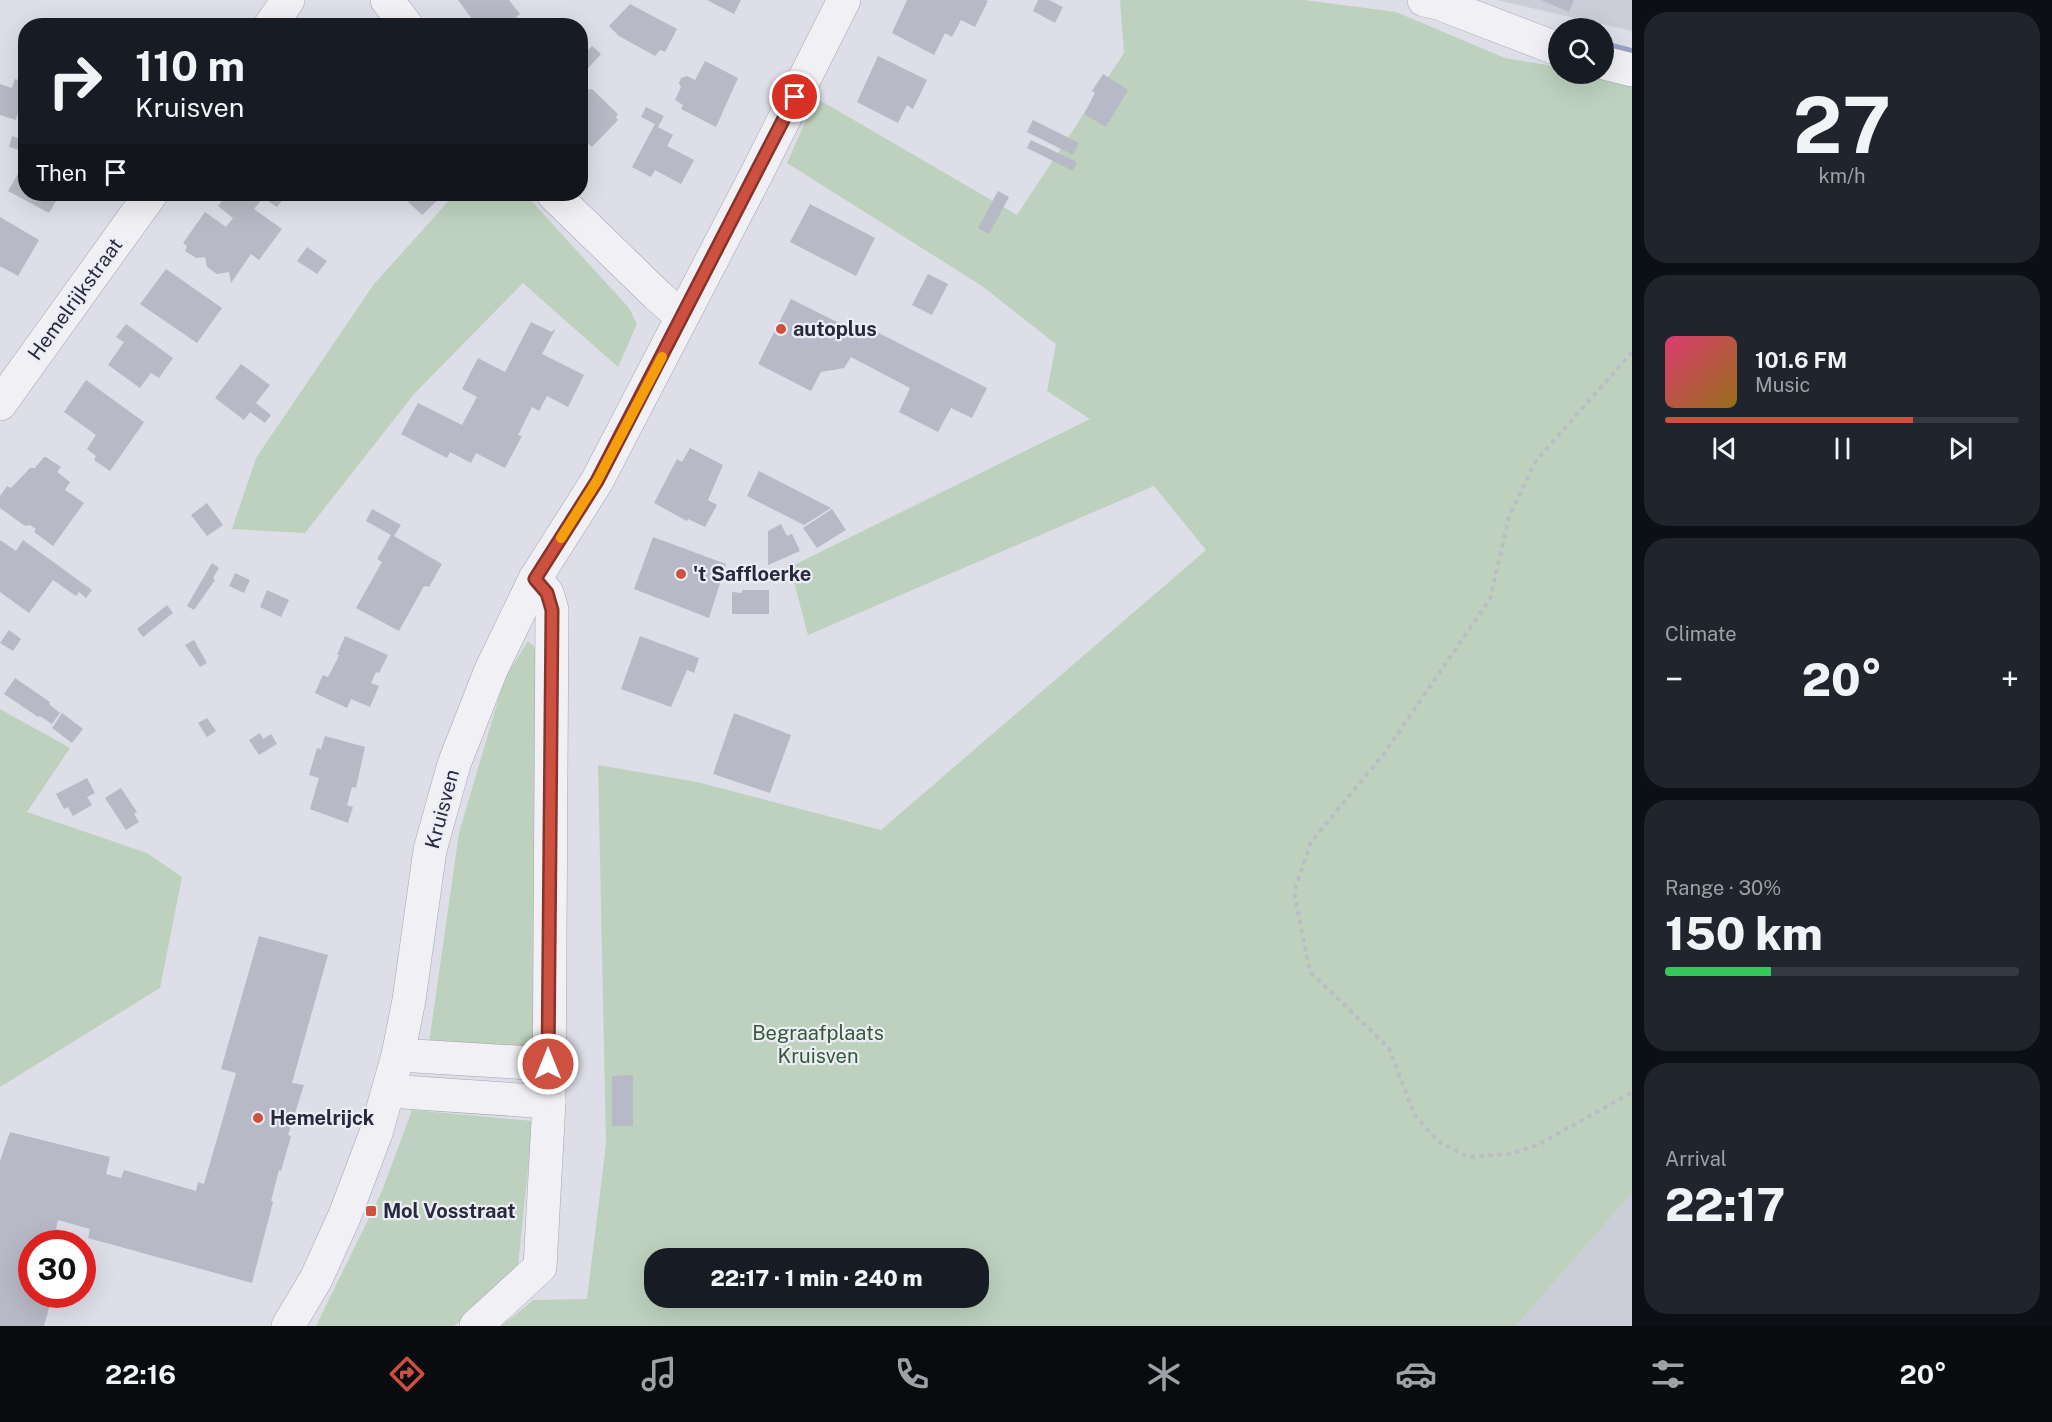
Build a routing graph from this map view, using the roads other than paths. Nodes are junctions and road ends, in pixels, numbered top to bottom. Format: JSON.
{"nodes":[{"id":1,"x":288,"y":0,"type":"edge"},
{"id":2,"x":387,"y":0,"type":"edge"},
{"id":3,"x":844,"y":0,"type":"edge"},
{"id":4,"x":1424,"y":0,"type":"edge"},
{"id":5,"x":276,"y":18,"type":"edge"},
{"id":6,"x":401,"y":18,"type":"edge"},
{"id":7,"x":1548,"y":45,"type":"edge"},
{"id":8,"x":1614,"y":66,"type":"edge"},
{"id":9,"x":1632,"y":70,"type":"edge"},
{"id":10,"x":146,"y":201,"type":"edge"},
{"id":11,"x":561,"y":201,"type":"edge"},
{"id":12,"x":682,"y":317,"type":"junction"},
{"id":13,"x":0,"y":404,"type":"edge"},
{"id":14,"x":535,"y":579,"type":"junction"},
{"id":15,"x":398,"y":1055,"type":"junction"},
{"id":16,"x":548,"y":1064,"type":"junction"},
{"id":17,"x":388,"y":1091,"type":"junction"},
{"id":18,"x":549,"y":1102,"type":"junction"},
{"id":19,"x":288,"y":1326,"type":"edge"},
{"id":20,"x":476,"y":1326,"type":"edge"}],
"edges":[{"from":1,"to":5,"type":"street"},
{"from":2,"to":6,"type":"street"},
{"from":3,"to":12,"type":"street","name":"Kruisven"},
{"from":4,"to":7,"type":"street"},
{"from":8,"to":9,"type":"street"},
{"from":10,"to":13,"type":"street","name":"Hemelrijkstraat"},
{"from":11,"to":12,"type":"street"},
{"from":12,"to":14,"type":"street","name":"Kruisven"},
{"from":14,"to":15,"type":"street","name":"Kruisven"},
{"from":14,"to":16,"type":"street"},
{"from":15,"to":16,"type":"street"},
{"from":15,"to":17,"type":"street","name":"Kruisven"},
{"from":16,"to":18,"type":"street"},
{"from":17,"to":18,"type":"street"},
{"from":17,"to":19,"type":"street","name":"Kruisven"},
{"from":18,"to":20,"type":"street"}]}
